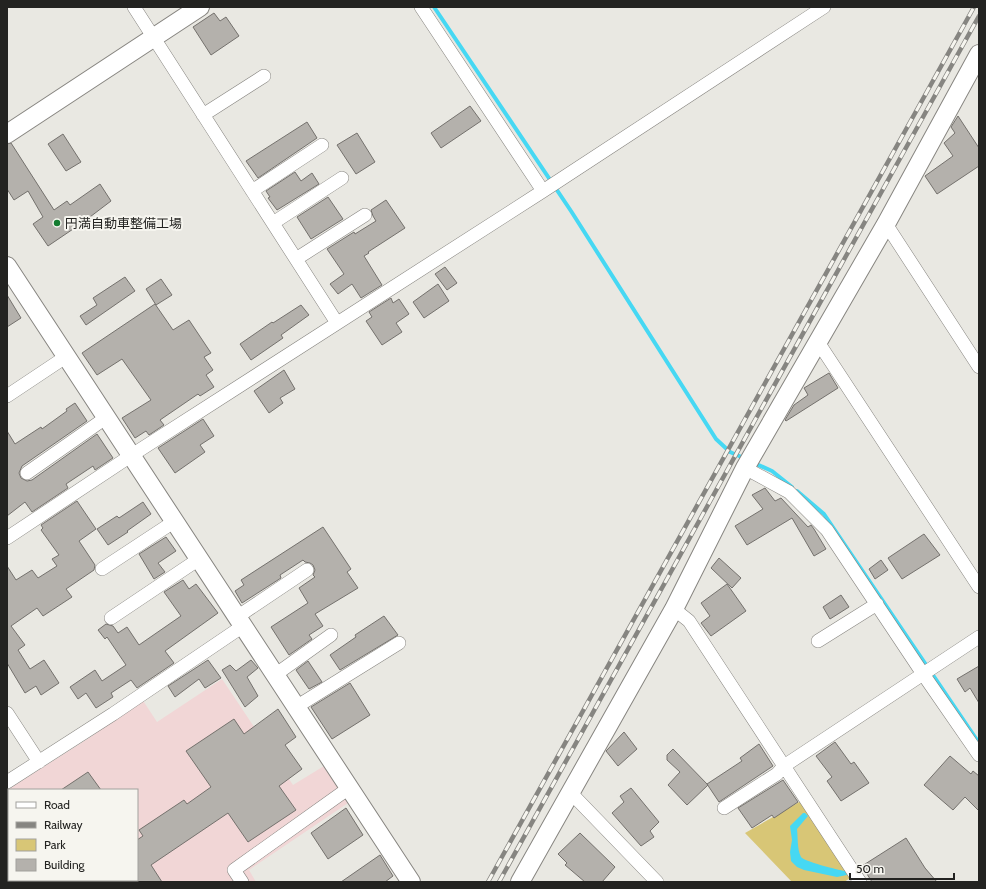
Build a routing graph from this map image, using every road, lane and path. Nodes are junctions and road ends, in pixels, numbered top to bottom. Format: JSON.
{"nodes":[{"id":1,"x":134,"y":7,"type":"edge"},
{"id":2,"x":200,"y":7,"type":"edge"},
{"id":3,"x":421,"y":7,"type":"edge"},
{"id":4,"x":824,"y":7,"type":"edge"},
{"id":5,"x":154,"y":38,"type":"junction"},
{"id":6,"x":979,"y":54,"type":"edge"},
{"id":7,"x":264,"y":76,"type":"dead end"},
{"id":8,"x":204,"y":115,"type":"junction"},
{"id":9,"x":7,"y":134,"type":"edge"},
{"id":10,"x":322,"y":145,"type":"dead end"},
{"id":11,"x":342,"y":178,"type":"dead end"},
{"id":12,"x":252,"y":191,"type":"junction"},
{"id":13,"x":543,"y":191,"type":"junction"},
{"id":14,"x":365,"y":215,"type":"dead end"},
{"id":15,"x":273,"y":223,"type":"junction"},
{"id":16,"x":886,"y":224,"type":"junction"},
{"id":17,"x":296,"y":259,"type":"junction"},
{"id":18,"x":7,"y":266,"type":"edge"},
{"id":19,"x":337,"y":323,"type":"junction"},
{"id":20,"x":818,"y":342,"type":"junction"},
{"id":21,"x":66,"y":356,"type":"junction"},
{"id":22,"x":979,"y":367,"type":"edge"},
{"id":23,"x":7,"y":396,"type":"edge"},
{"id":24,"x":107,"y":417,"type":"junction"},
{"id":25,"x":132,"y":455,"type":"junction"},
{"id":26,"x":745,"y":468,"type":"junction"},
{"id":27,"x":27,"y":473,"type":"dead end"},
{"id":28,"x":174,"y":521,"type":"junction"},
{"id":29,"x":7,"y":538,"type":"edge"},
{"id":30,"x":200,"y":559,"type":"junction"},
{"id":31,"x":102,"y":569,"type":"dead end"},
{"id":32,"x":307,"y":570,"type":"dead end"},
{"id":33,"x":979,"y":586,"type":"edge"},
{"id":34,"x":877,"y":604,"type":"junction"},
{"id":35,"x":674,"y":608,"type":"junction"},
{"id":36,"x":112,"y":618,"type":"dead end"},
{"id":37,"x":240,"y":622,"type":"junction"},
{"id":38,"x":331,"y":635,"type":"dead end"},
{"id":39,"x":979,"y":637,"type":"edge"},
{"id":40,"x":818,"y":641,"type":"dead end"},
{"id":41,"x":399,"y":643,"type":"dead end"},
{"id":42,"x":923,"y":674,"type":"junction"},
{"id":43,"x":275,"y":675,"type":"junction"},
{"id":44,"x":296,"y":707,"type":"junction"},
{"id":45,"x":7,"y":713,"type":"edge"},
{"id":46,"x":979,"y":755,"type":"edge"},
{"id":47,"x":39,"y":762,"type":"junction"},
{"id":48,"x":784,"y":766,"type":"junction"},
{"id":49,"x":7,"y":782,"type":"edge"},
{"id":50,"x":349,"y":788,"type":"junction"},
{"id":51,"x":570,"y":792,"type":"junction"},
{"id":52,"x":724,"y":808,"type":"dead end"},
{"id":53,"x":242,"y":882,"type":"edge"},
{"id":54,"x":411,"y":882,"type":"edge"},
{"id":55,"x":520,"y":882,"type":"edge"},
{"id":56,"x":657,"y":882,"type":"edge"},
{"id":57,"x":860,"y":882,"type":"edge"}],
"edges":[{"from":1,"to":5,"type":"street"},
{"from":2,"to":5,"type":"street"},
{"from":3,"to":13,"type":"street"},
{"from":4,"to":13,"type":"street"},
{"from":5,"to":8,"type":"street"},
{"from":5,"to":9,"type":"street"},
{"from":6,"to":16,"type":"street"},
{"from":7,"to":8,"type":"street"},
{"from":8,"to":12,"type":"street"},
{"from":10,"to":12,"type":"street"},
{"from":11,"to":15,"type":"street"},
{"from":12,"to":15,"type":"street"},
{"from":13,"to":19,"type":"street"},
{"from":14,"to":17,"type":"street"},
{"from":15,"to":17,"type":"street"},
{"from":16,"to":20,"type":"street"},
{"from":16,"to":22,"type":"street"},
{"from":17,"to":19,"type":"street"},
{"from":18,"to":21,"type":"street"},
{"from":19,"to":25,"type":"street"},
{"from":20,"to":26,"type":"street"},
{"from":20,"to":33,"type":"street"},
{"from":21,"to":23,"type":"street"},
{"from":21,"to":24,"type":"street"},
{"from":24,"to":25,"type":"street"},
{"from":24,"to":27,"type":"street"},
{"from":25,"to":28,"type":"street"},
{"from":25,"to":29,"type":"street"},
{"from":26,"to":34,"type":"street"},
{"from":26,"to":35,"type":"street"},
{"from":28,"to":30,"type":"street"},
{"from":28,"to":31,"type":"street"},
{"from":30,"to":36,"type":"street"},
{"from":30,"to":37,"type":"street"},
{"from":32,"to":37,"type":"street"},
{"from":34,"to":40,"type":"street"},
{"from":34,"to":42,"type":"street"},
{"from":35,"to":48,"type":"street"},
{"from":35,"to":51,"type":"street"},
{"from":37,"to":43,"type":"street"},
{"from":37,"to":47,"type":"street"},
{"from":38,"to":43,"type":"street"},
{"from":39,"to":42,"type":"street"},
{"from":41,"to":44,"type":"street"},
{"from":42,"to":46,"type":"street"},
{"from":42,"to":48,"type":"street"},
{"from":43,"to":44,"type":"street"},
{"from":44,"to":50,"type":"street"},
{"from":45,"to":47,"type":"street"},
{"from":47,"to":49,"type":"street"},
{"from":48,"to":52,"type":"street"},
{"from":48,"to":57,"type":"street"},
{"from":50,"to":53,"type":"street"},
{"from":50,"to":54,"type":"street"},
{"from":51,"to":55,"type":"street"},
{"from":51,"to":56,"type":"street"}]}
